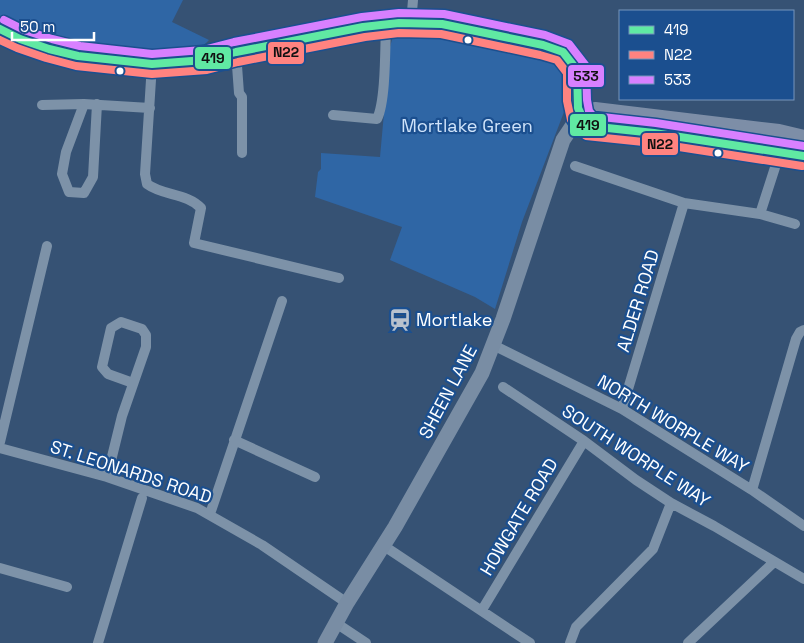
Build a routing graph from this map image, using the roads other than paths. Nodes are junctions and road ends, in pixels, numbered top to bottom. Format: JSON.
{"nodes":[{"id":1,"x":413,"y":0,"type":"edge"},
{"id":2,"x":410,"y":23,"type":"junction"},
{"id":3,"x":386,"y":24,"type":"junction"},
{"id":4,"x":0,"y":29,"type":"edge"},
{"id":5,"x":236,"y":52,"type":"junction"},
{"id":6,"x":152,"y":64,"type":"junction"},
{"id":7,"x":84,"y":104,"type":"junction"},
{"id":8,"x":97,"y":104,"type":"junction"},
{"id":9,"x":42,"y":105,"type":"dead end"},
{"id":10,"x":150,"y":108,"type":"junction"},
{"id":11,"x":333,"y":115,"type":"dead end"},
{"id":12,"x":579,"y":116,"type":"junction"},
{"id":13,"x":782,"y":133,"type":"junction"},
{"id":14,"x":804,"y":138,"type":"edge"},
{"id":15,"x":780,"y":152,"type":"junction"},
{"id":16,"x":242,"y":153,"type":"dead end"},
{"id":17,"x":804,"y":156,"type":"edge"},
{"id":18,"x":575,"y":166,"type":"dead end"},
{"id":19,"x":684,"y":203,"type":"junction"},
{"id":20,"x":760,"y":214,"type":"junction"},
{"id":21,"x":795,"y":224,"type":"dead end"},
{"id":22,"x":47,"y":246,"type":"dead end"},
{"id":23,"x":340,"y":278,"type":"dead end"},
{"id":24,"x":282,"y":301,"type":"dead end"},
{"id":25,"x":804,"y":330,"type":"edge"},
{"id":26,"x":493,"y":345,"type":"junction"},
{"id":27,"x":132,"y":383,"type":"junction"},
{"id":28,"x":503,"y":387,"type":"dead end"},
{"id":29,"x":622,"y":409,"type":"junction"},
{"id":30,"x":234,"y":440,"type":"junction"},
{"id":31,"x":584,"y":441,"type":"junction"},
{"id":32,"x":0,"y":442,"type":"edge"},
{"id":33,"x":0,"y":448,"type":"edge"},
{"id":34,"x":107,"y":477,"type":"junction"},
{"id":35,"x":316,"y":477,"type":"dead end"},
{"id":36,"x":752,"y":490,"type":"junction"},
{"id":37,"x":142,"y":498,"type":"dead end"},
{"id":38,"x":671,"y":503,"type":"junction"},
{"id":39,"x":210,"y":514,"type":"junction"},
{"id":40,"x":804,"y":526,"type":"edge"},
{"id":41,"x":384,"y":546,"type":"junction"},
{"id":42,"x":774,"y":562,"type":"junction"},
{"id":43,"x":0,"y":568,"type":"edge"},
{"id":44,"x":804,"y":578,"type":"edge"},
{"id":45,"x":67,"y":587,"type":"dead end"},
{"id":46,"x":347,"y":603,"type":"junction"},
{"id":47,"x":482,"y":610,"type":"junction"},
{"id":48,"x":336,"y":623,"type":"junction"},
{"id":49,"x":98,"y":643,"type":"edge"},
{"id":50,"x":325,"y":643,"type":"edge"},
{"id":51,"x":366,"y":643,"type":"edge"},
{"id":52,"x":530,"y":643,"type":"edge"},
{"id":53,"x":570,"y":643,"type":"edge"},
{"id":54,"x":688,"y":643,"type":"edge"}],
"edges":[{"from":1,"to":2,"type":"street"},
{"from":2,"to":3,"type":"main road"},
{"from":2,"to":12,"type":"main road"},
{"from":3,"to":5,"type":"main road"},
{"from":3,"to":11,"type":"street"},
{"from":4,"to":6,"type":"main road"},
{"from":5,"to":6,"type":"main road"},
{"from":5,"to":16,"type":"street"},
{"from":6,"to":10,"type":"street"},
{"from":7,"to":8,"type":"street"},
{"from":7,"to":8,"type":"street"},
{"from":7,"to":9,"type":"street"},
{"from":8,"to":10,"type":"street"},
{"from":10,"to":23,"type":"street"},
{"from":12,"to":13,"type":"main road"},
{"from":12,"to":15,"type":"main road"},
{"from":12,"to":26,"type":"main road","name":"SHEEN LANE"},
{"from":13,"to":14,"type":"main road"},
{"from":13,"to":15,"type":"street"},
{"from":15,"to":17,"type":"main road"},
{"from":15,"to":20,"type":"street"},
{"from":18,"to":19,"type":"street"},
{"from":19,"to":20,"type":"street"},
{"from":19,"to":29,"type":"street","name":"ALDER ROAD"},
{"from":20,"to":21,"type":"street"},
{"from":22,"to":32,"type":"street"},
{"from":24,"to":30,"type":"street"},
{"from":25,"to":36,"type":"street"},
{"from":26,"to":29,"type":"street","name":"NORTH WORPLE WAY"},
{"from":26,"to":41,"type":"main road","name":"SHEEN LANE"},
{"from":27,"to":27,"type":"street"},
{"from":27,"to":34,"type":"street"},
{"from":28,"to":31,"type":"street","name":"SOUTH WORPLE WAY"},
{"from":29,"to":36,"type":"street","name":"NORTH WORPLE WAY"},
{"from":30,"to":35,"type":"street"},
{"from":30,"to":39,"type":"street"},
{"from":31,"to":38,"type":"street","name":"SOUTH WORPLE WAY"},
{"from":31,"to":47,"type":"street","name":"HOWGATE ROAD"},
{"from":33,"to":34,"type":"street","name":"ST. LEONARDS ROAD"},
{"from":34,"to":39,"type":"street","name":"ST. LEONARDS ROAD"},
{"from":36,"to":40,"type":"street","name":"NORTH WORPLE WAY"},
{"from":37,"to":49,"type":"street"},
{"from":38,"to":42,"type":"street","name":"SOUTH WORPLE WAY"},
{"from":38,"to":53,"type":"street"},
{"from":39,"to":46,"type":"street","name":"ST. LEONARDS ROAD"},
{"from":41,"to":46,"type":"main road","name":"SHEEN LANE"},
{"from":41,"to":47,"type":"street"},
{"from":42,"to":44,"type":"street","name":"SOUTH WORPLE WAY"},
{"from":42,"to":54,"type":"street"},
{"from":43,"to":45,"type":"street"},
{"from":46,"to":48,"type":"main road","name":"SHEEN LANE"},
{"from":47,"to":52,"type":"street"},
{"from":48,"to":50,"type":"main road","name":"SHEEN LANE"},
{"from":48,"to":51,"type":"street"}]}
